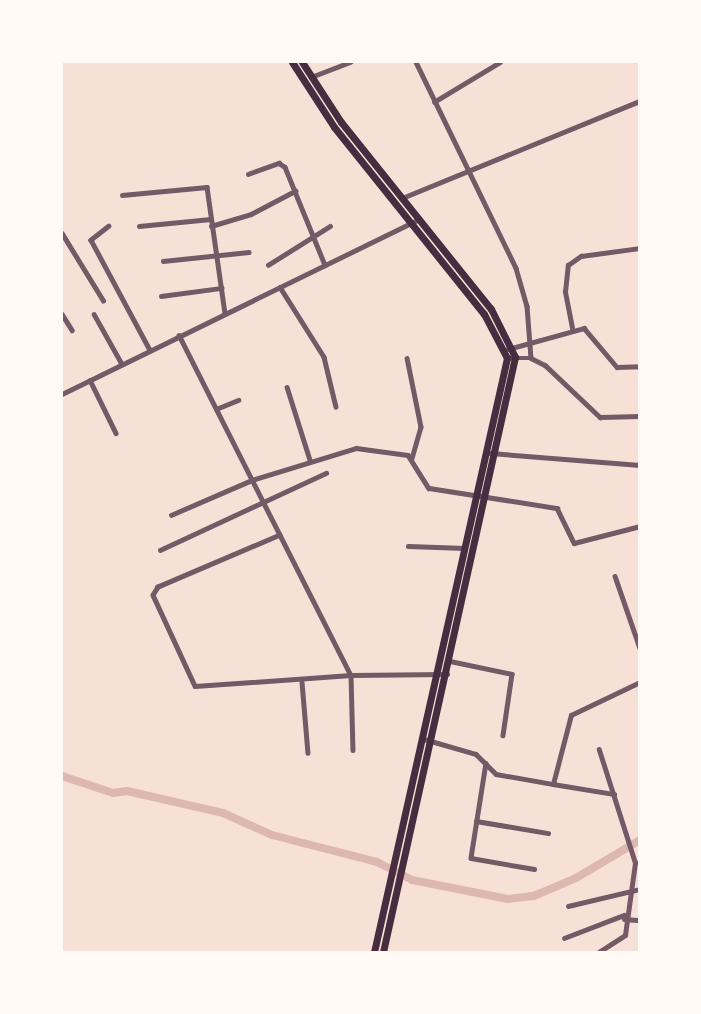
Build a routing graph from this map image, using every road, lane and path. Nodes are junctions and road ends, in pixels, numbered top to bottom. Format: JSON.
{"nodes":[{"id":1,"x":292,"y":62,"type":"edge"},
{"id":2,"x":302,"y":62,"type":"edge"},
{"id":3,"x":350,"y":62,"type":"edge"},
{"id":4,"x":416,"y":62,"type":"edge"},
{"id":5,"x":500,"y":62,"type":"edge"},
{"id":6,"x":310,"y":78,"type":"junction"},
{"id":7,"x":303,"y":82,"type":"junction"},
{"id":8,"x":639,"y":101,"type":"edge"},
{"id":9,"x":434,"y":102,"type":"junction"},
{"id":10,"x":467,"y":170,"type":"junction"},
{"id":11,"x":248,"y":174,"type":"dead end"},
{"id":12,"x":295,"y":191,"type":"junction"},
{"id":13,"x":122,"y":195,"type":"dead end"},
{"id":14,"x":402,"y":198,"type":"junction"},
{"id":15,"x":211,"y":219,"type":"junction"},
{"id":16,"x":419,"y":219,"type":"junction"},
{"id":17,"x":410,"y":224,"type":"junction"},
{"id":18,"x":109,"y":226,"type":"dead end"},
{"id":19,"x":139,"y":226,"type":"dead end"},
{"id":20,"x":211,"y":226,"type":"junction"},
{"id":21,"x":330,"y":226,"type":"dead end"},
{"id":22,"x":63,"y":237,"type":"edge"},
{"id":23,"x":314,"y":237,"type":"junction"},
{"id":24,"x":639,"y":248,"type":"edge"},
{"id":25,"x":249,"y":252,"type":"dead end"},
{"id":26,"x":217,"y":256,"type":"junction"},
{"id":27,"x":163,"y":261,"type":"dead end"},
{"id":28,"x":268,"y":265,"type":"dead end"},
{"id":29,"x":325,"y":266,"type":"junction"},
{"id":30,"x":280,"y":286,"type":"junction"},
{"id":31,"x":221,"y":288,"type":"junction"},
{"id":32,"x":161,"y":296,"type":"dead end"},
{"id":33,"x":103,"y":300,"type":"dead end"},
{"id":34,"x":225,"y":313,"type":"junction"},
{"id":35,"x":62,"y":314,"type":"edge"},
{"id":36,"x":94,"y":314,"type":"dead end"},
{"id":37,"x":572,"y":328,"type":"junction"},
{"id":38,"x":72,"y":330,"type":"dead end"},
{"id":39,"x":179,"y":335,"type":"junction"},
{"id":40,"x":532,"y":346,"type":"junction"},
{"id":41,"x":513,"y":348,"type":"junction"},
{"id":42,"x":150,"y":350,"type":"junction"},
{"id":43,"x":504,"y":350,"type":"junction"},
{"id":44,"x":515,"y":357,"type":"junction"},
{"id":45,"x":407,"y":358,"type":"dead end"},
{"id":46,"x":507,"y":358,"type":"junction"},
{"id":47,"x":531,"y":358,"type":"junction"},
{"id":48,"x":122,"y":364,"type":"junction"},
{"id":49,"x":639,"y":366,"type":"edge"},
{"id":50,"x":90,"y":380,"type":"junction"},
{"id":51,"x":286,"y":387,"type":"dead end"},
{"id":52,"x":62,"y":394,"type":"edge"},
{"id":53,"x":238,"y":400,"type":"dead end"},
{"id":54,"x":336,"y":406,"type":"dead end"},
{"id":55,"x":216,"y":409,"type":"junction"},
{"id":56,"x":639,"y":416,"type":"edge"},
{"id":57,"x":116,"y":433,"type":"dead end"},
{"id":58,"x":493,"y":454,"type":"junction"},
{"id":59,"x":412,"y":459,"type":"junction"},
{"id":60,"x":310,"y":460,"type":"junction"},
{"id":61,"x":639,"y":465,"type":"edge"},
{"id":62,"x":326,"y":473,"type":"dead end"},
{"id":63,"x":252,"y":480,"type":"junction"},
{"id":64,"x":479,"y":496,"type":"junction"},
{"id":65,"x":488,"y":497,"type":"junction"},
{"id":66,"x":264,"y":504,"type":"junction"},
{"id":67,"x":171,"y":515,"type":"dead end"},
{"id":68,"x":639,"y":526,"type":"edge"},
{"id":69,"x":280,"y":535,"type":"junction"},
{"id":70,"x":408,"y":546,"type":"dead end"},
{"id":71,"x":467,"y":548,"type":"junction"},
{"id":72,"x":159,"y":550,"type":"dead end"},
{"id":73,"x":615,"y":576,"type":"dead end"},
{"id":74,"x":639,"y":648,"type":"edge"},
{"id":75,"x":450,"y":661,"type":"junction"},
{"id":76,"x":438,"y":673,"type":"junction"},
{"id":77,"x":447,"y":674,"type":"junction"},
{"id":78,"x":351,"y":675,"type":"junction"},
{"id":79,"x":302,"y":682,"type":"junction"},
{"id":80,"x":639,"y":682,"type":"edge"},
{"id":81,"x":503,"y":735,"type":"dead end"},
{"id":82,"x":424,"y":739,"type":"junction"},
{"id":83,"x":432,"y":740,"type":"junction"},
{"id":84,"x":353,"y":750,"type":"dead end"},
{"id":85,"x":599,"y":750,"type":"dead end"},
{"id":86,"x":308,"y":753,"type":"dead end"},
{"id":87,"x":486,"y":763,"type":"junction"},
{"id":88,"x":554,"y":784,"type":"junction"},
{"id":89,"x":614,"y":794,"type":"junction"},
{"id":90,"x":476,"y":821,"type":"junction"},
{"id":91,"x":548,"y":833,"type":"dead end"},
{"id":92,"x":635,"y":853,"type":"edge"},
{"id":93,"x":534,"y":870,"type":"dead end"},
{"id":94,"x":632,"y":889,"type":"junction"},
{"id":95,"x":639,"y":889,"type":"edge"},
{"id":96,"x":392,"y":897,"type":"junction"},
{"id":97,"x":568,"y":906,"type":"dead end"},
{"id":98,"x":624,"y":917,"type":"junction"},
{"id":99,"x":639,"y":920,"type":"edge"},
{"id":100,"x":564,"y":938,"type":"dead end"},
{"id":101,"x":374,"y":952,"type":"edge"},
{"id":102,"x":383,"y":952,"type":"edge"},
{"id":103,"x":598,"y":952,"type":"edge"}],
"edges":[{"from":1,"to":7,"type":"main road"},
{"from":2,"to":6,"type":"main road"},
{"from":3,"to":6,"type":"street"},
{"from":4,"to":9,"type":"street"},
{"from":5,"to":9,"type":"street"},
{"from":6,"to":7,"type":"street"},
{"from":6,"to":14,"type":"main road"},
{"from":7,"to":17,"type":"main road"},
{"from":8,"to":10,"type":"street"},
{"from":9,"to":10,"type":"street"},
{"from":10,"to":14,"type":"street"},
{"from":10,"to":40,"type":"street"},
{"from":11,"to":12,"type":"street"},
{"from":12,"to":20,"type":"street"},
{"from":12,"to":23,"type":"street"},
{"from":13,"to":15,"type":"street"},
{"from":14,"to":16,"type":"main road"},
{"from":15,"to":19,"type":"street"},
{"from":15,"to":20,"type":"street"},
{"from":16,"to":17,"type":"street"},
{"from":16,"to":41,"type":"main road"},
{"from":17,"to":29,"type":"street"},
{"from":17,"to":43,"type":"main road"},
{"from":18,"to":42,"type":"street"},
{"from":20,"to":26,"type":"street"},
{"from":21,"to":23,"type":"street"},
{"from":22,"to":33,"type":"street"},
{"from":23,"to":28,"type":"street"},
{"from":23,"to":29,"type":"street"},
{"from":24,"to":37,"type":"street"},
{"from":25,"to":26,"type":"street"},
{"from":26,"to":27,"type":"street"},
{"from":26,"to":31,"type":"street"},
{"from":29,"to":30,"type":"street"},
{"from":30,"to":34,"type":"street"},
{"from":30,"to":54,"type":"street"},
{"from":31,"to":32,"type":"street"},
{"from":31,"to":34,"type":"street"},
{"from":34,"to":39,"type":"street"},
{"from":35,"to":38,"type":"street"},
{"from":36,"to":48,"type":"street"},
{"from":37,"to":40,"type":"street"},
{"from":37,"to":49,"type":"street"},
{"from":39,"to":42,"type":"street"},
{"from":39,"to":55,"type":"street"},
{"from":40,"to":41,"type":"street"},
{"from":40,"to":47,"type":"street"},
{"from":41,"to":43,"type":"street"},
{"from":41,"to":44,"type":"main road"},
{"from":42,"to":48,"type":"street"},
{"from":43,"to":46,"type":"main road"},
{"from":44,"to":46,"type":"street"},
{"from":44,"to":47,"type":"street"},
{"from":44,"to":58,"type":"main road"},
{"from":45,"to":59,"type":"street"},
{"from":46,"to":58,"type":"main road"},
{"from":47,"to":56,"type":"street"},
{"from":48,"to":50,"type":"street"},
{"from":50,"to":52,"type":"street"},
{"from":50,"to":57,"type":"street"},
{"from":51,"to":60,"type":"street"},
{"from":53,"to":55,"type":"street"},
{"from":55,"to":63,"type":"street"},
{"from":58,"to":61,"type":"street"},
{"from":58,"to":64,"type":"main road"},
{"from":58,"to":65,"type":"main road"},
{"from":59,"to":60,"type":"street"},
{"from":59,"to":64,"type":"street"},
{"from":60,"to":63,"type":"street"},
{"from":62,"to":66,"type":"street"},
{"from":63,"to":66,"type":"street"},
{"from":63,"to":67,"type":"street"},
{"from":64,"to":65,"type":"street"},
{"from":64,"to":71,"type":"main road"},
{"from":65,"to":68,"type":"street"},
{"from":65,"to":75,"type":"main road"},
{"from":66,"to":69,"type":"street"},
{"from":66,"to":72,"type":"street"},
{"from":69,"to":78,"type":"street"},
{"from":69,"to":79,"type":"street"},
{"from":70,"to":71,"type":"street"},
{"from":71,"to":76,"type":"main road"},
{"from":73,"to":74,"type":"street"},
{"from":75,"to":77,"type":"main road"},
{"from":75,"to":81,"type":"street"},
{"from":76,"to":77,"type":"street"},
{"from":76,"to":78,"type":"street"},
{"from":76,"to":82,"type":"main road"},
{"from":77,"to":83,"type":"main road"},
{"from":78,"to":79,"type":"street"},
{"from":78,"to":84,"type":"street"},
{"from":79,"to":86,"type":"street"},
{"from":80,"to":88,"type":"street"},
{"from":82,"to":83,"type":"street"},
{"from":82,"to":96,"type":"main road"},
{"from":83,"to":87,"type":"street"},
{"from":83,"to":96,"type":"main road"},
{"from":85,"to":89,"type":"street"},
{"from":87,"to":88,"type":"street"},
{"from":87,"to":90,"type":"street"},
{"from":88,"to":89,"type":"street"},
{"from":89,"to":92,"type":"street"},
{"from":90,"to":91,"type":"street"},
{"from":90,"to":93,"type":"street"},
{"from":92,"to":94,"type":"street"},
{"from":94,"to":95,"type":"street"},
{"from":94,"to":97,"type":"street"},
{"from":94,"to":98,"type":"street"},
{"from":96,"to":101,"type":"main road"},
{"from":96,"to":102,"type":"main road"},
{"from":98,"to":99,"type":"street"},
{"from":98,"to":100,"type":"street"},
{"from":98,"to":103,"type":"street"}]}
